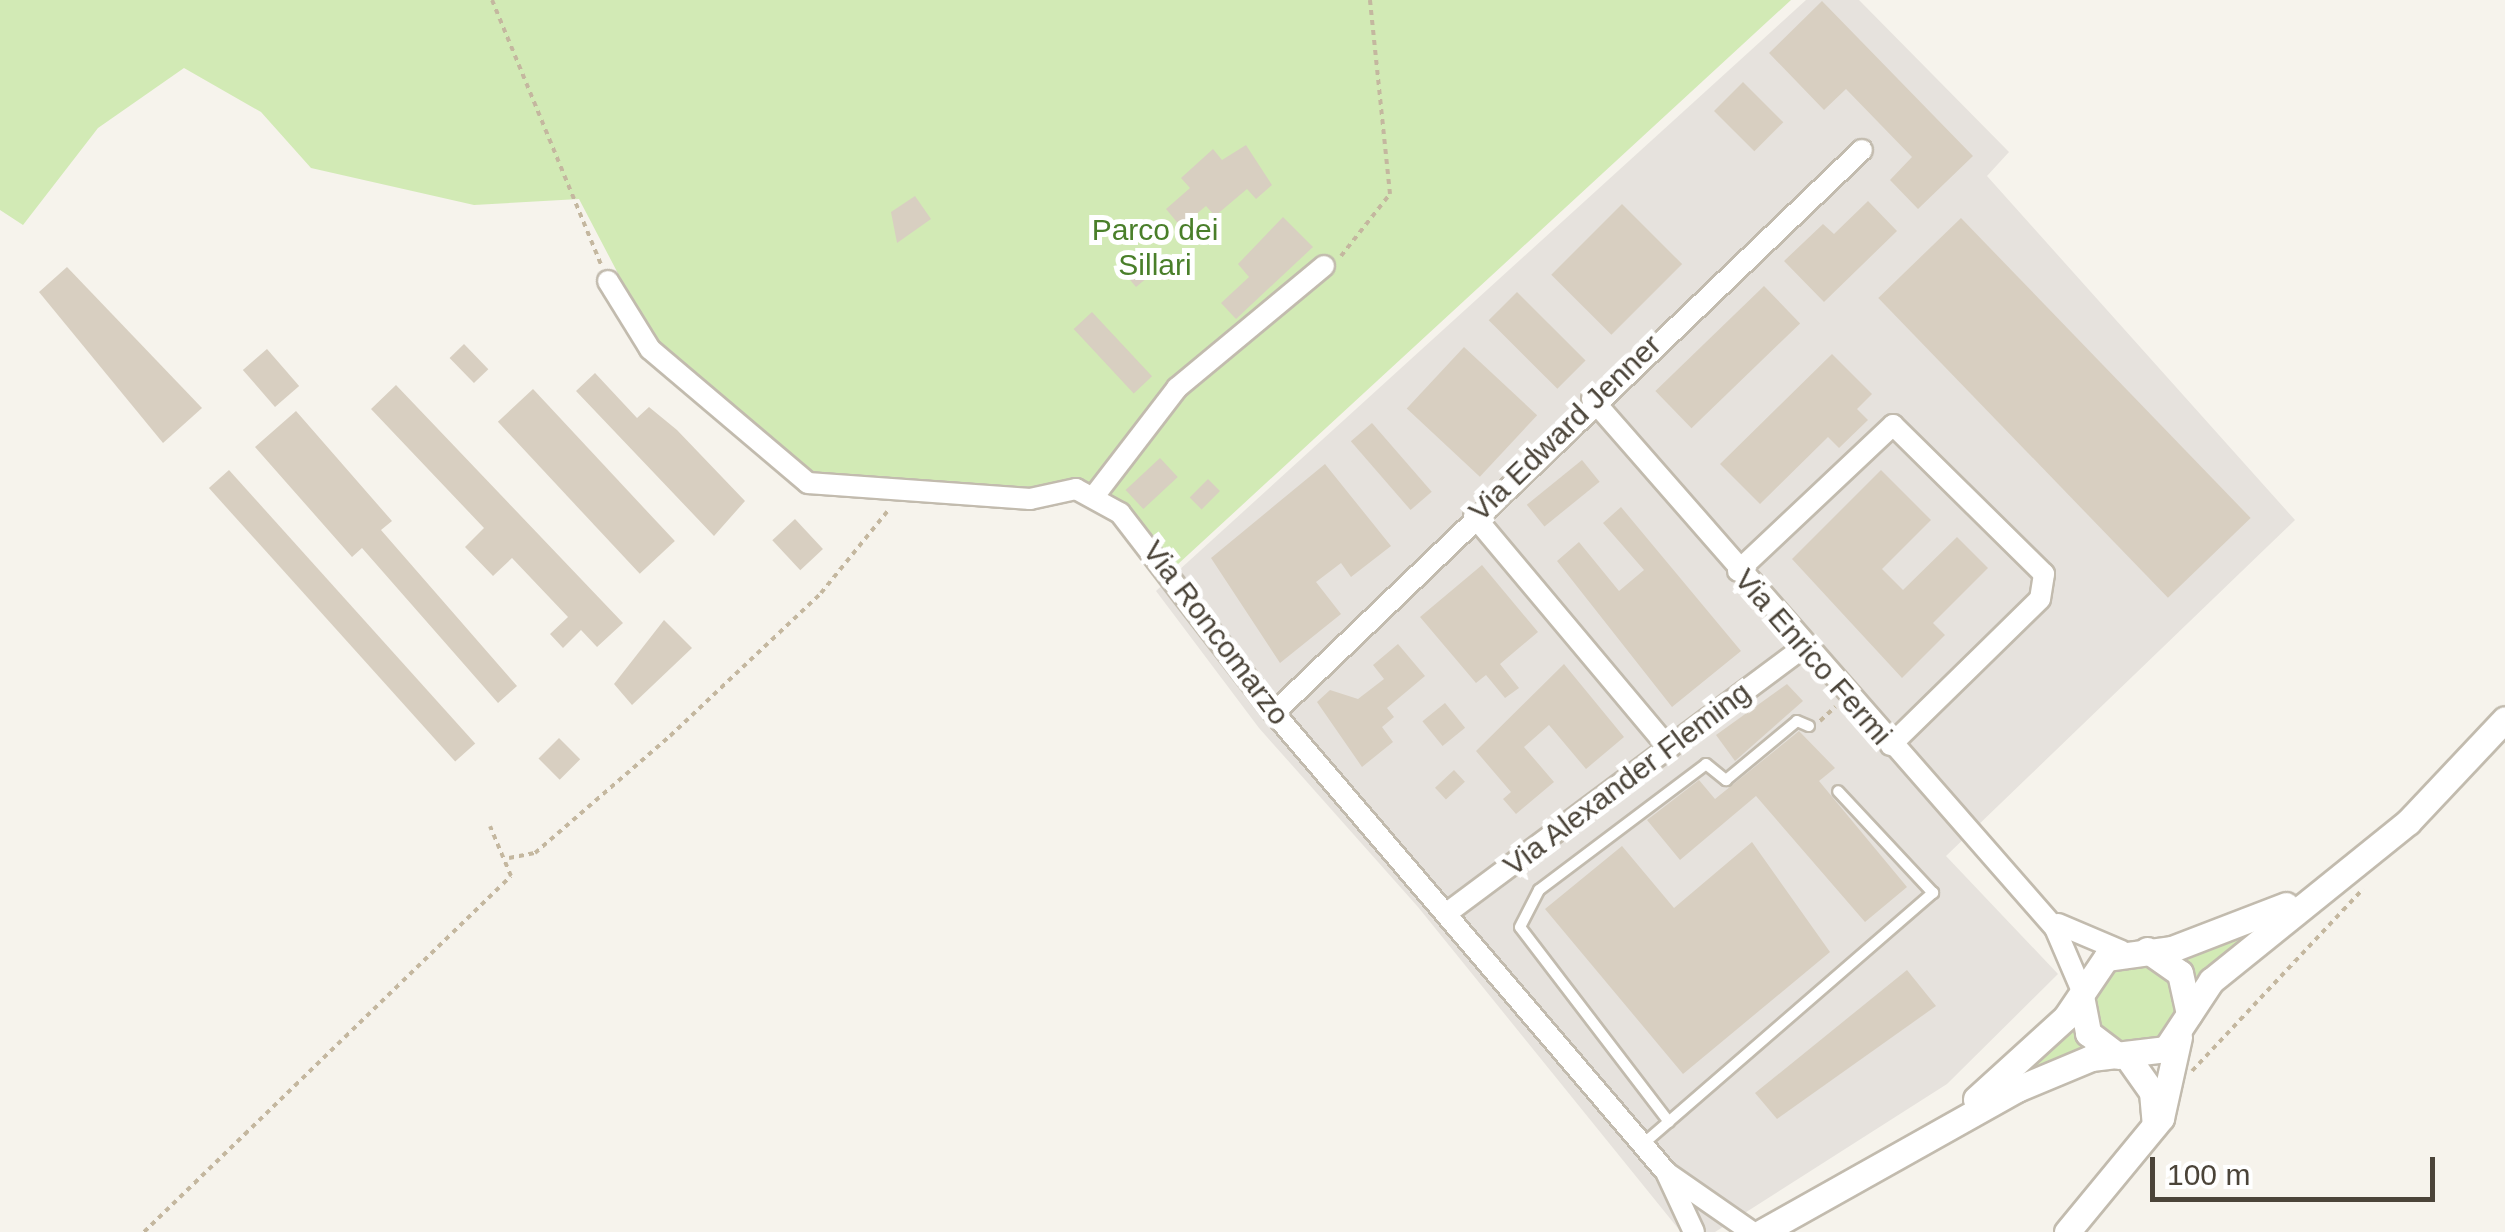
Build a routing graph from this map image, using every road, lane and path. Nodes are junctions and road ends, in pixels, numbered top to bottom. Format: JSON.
{"nodes":[{"id":1,"x":492,"y":0,"type":"edge"},
{"id":2,"x":1370,"y":0,"type":"edge"},
{"id":3,"x":1862,"y":150,"type":"dead end"},
{"id":4,"x":1324,"y":266,"type":"joint"},
{"id":5,"x":608,"y":282,"type":"joint"},
{"id":6,"x":1592,"y":399,"type":"junction"},
{"id":7,"x":904,"y":488,"type":"junction"},
{"id":8,"x":1096,"y":495,"type":"junction"},
{"id":9,"x":1474,"y":516,"type":"junction"},
{"id":10,"x":1738,"y":571,"type":"junction"},
{"id":11,"x":1803,"y":648,"type":"junction"},
{"id":12,"x":1846,"y":697,"type":"junction"},
{"id":13,"x":1274,"y":713,"type":"junction"},
{"id":14,"x":2505,"y":719,"type":"edge"},
{"id":15,"x":1809,"y":726,"type":"joint"},
{"id":16,"x":1891,"y":745,"type":"junction"},
{"id":17,"x":1668,"y":748,"type":"junction"},
{"id":18,"x":1838,"y":792,"type":"dead end"},
{"id":19,"x":490,"y":826,"type":"dead end"},
{"id":20,"x":509,"y":858,"type":"junction"},
{"id":21,"x":2309,"y":894,"type":"junction"},
{"id":22,"x":1451,"y":910,"type":"junction"},
{"id":23,"x":2040,"y":910,"type":"junction"},
{"id":24,"x":2136,"y":950,"type":"junction"},
{"id":25,"x":2082,"y":993,"type":"junction"},
{"id":26,"x":2184,"y":1025,"type":"junction"},
{"id":27,"x":2126,"y":1058,"type":"junction"},
{"id":28,"x":1952,"y":1119,"type":"junction"},
{"id":29,"x":1669,"y":1122,"type":"junction"},
{"id":30,"x":2155,"y":1126,"type":"junction"},
{"id":31,"x":1642,"y":1144,"type":"junction"},
{"id":32,"x":1666,"y":1172,"type":"junction"},
{"id":33,"x":144,"y":1232,"type":"edge"},
{"id":34,"x":1694,"y":1232,"type":"edge"},
{"id":35,"x":1752,"y":1232,"type":"edge"},
{"id":36,"x":1762,"y":1232,"type":"edge"},
{"id":37,"x":2067,"y":1232,"type":"edge"}],
"edges":[{"from":1,"to":5,"type":"path"},
{"from":2,"to":4,"type":"path"},
{"from":3,"to":6,"type":"street","name":"Via Edward Jenner"},
{"from":4,"to":8,"type":"street"},
{"from":5,"to":7,"type":"street"},
{"from":6,"to":9,"type":"street","name":"Via Edward Jenner"},
{"from":6,"to":10,"type":"street","name":"Via Enrico Fermi"},
{"from":7,"to":8,"type":"street"},
{"from":7,"to":20,"type":"path"},
{"from":8,"to":13,"type":"street","name":"Via Roncomarzo"},
{"from":9,"to":13,"type":"street","name":"Via Edward Jenner"},
{"from":9,"to":17,"type":"street"},
{"from":10,"to":11,"type":"street","name":"Via Enrico Fermi"},
{"from":10,"to":16,"type":"street"},
{"from":11,"to":12,"type":"street","name":"Via Enrico Fermi"},
{"from":11,"to":17,"type":"street","name":"Via Alexander Fleming"},
{"from":12,"to":15,"type":"path"},
{"from":12,"to":16,"type":"street","name":"Via Enrico Fermi"},
{"from":13,"to":22,"type":"street","name":"Via Roncomarzo"},
{"from":14,"to":21,"type":"street"},
{"from":15,"to":29,"type":"lane"},
{"from":16,"to":23,"type":"street","name":"Via Enrico Fermi"},
{"from":17,"to":22,"type":"street","name":"Via Alexander Fleming"},
{"from":18,"to":29,"type":"lane"},
{"from":19,"to":20,"type":"path"},
{"from":20,"to":33,"type":"path"},
{"from":21,"to":24,"type":"street"},
{"from":21,"to":26,"type":"street"},
{"from":22,"to":31,"type":"street","name":"Via Roncomarzo"},
{"from":23,"to":24,"type":"street","name":"Via Enrico Fermi"},
{"from":23,"to":25,"type":"street","name":"Via Enrico Fermi"},
{"from":24,"to":25,"type":"street"},
{"from":24,"to":26,"type":"street"},
{"from":25,"to":27,"type":"street"},
{"from":25,"to":28,"type":"street"},
{"from":26,"to":27,"type":"street"},
{"from":26,"to":30,"type":"street"},
{"from":27,"to":28,"type":"street"},
{"from":27,"to":30,"type":"street"},
{"from":28,"to":36,"type":"street"},
{"from":29,"to":31,"type":"lane"},
{"from":30,"to":37,"type":"street"},
{"from":31,"to":32,"type":"street","name":"Via Roncomarzo"},
{"from":32,"to":34,"type":"street","name":"Via Roncomarzo"},
{"from":32,"to":35,"type":"street","name":"Via Roncomarzo"}]}
